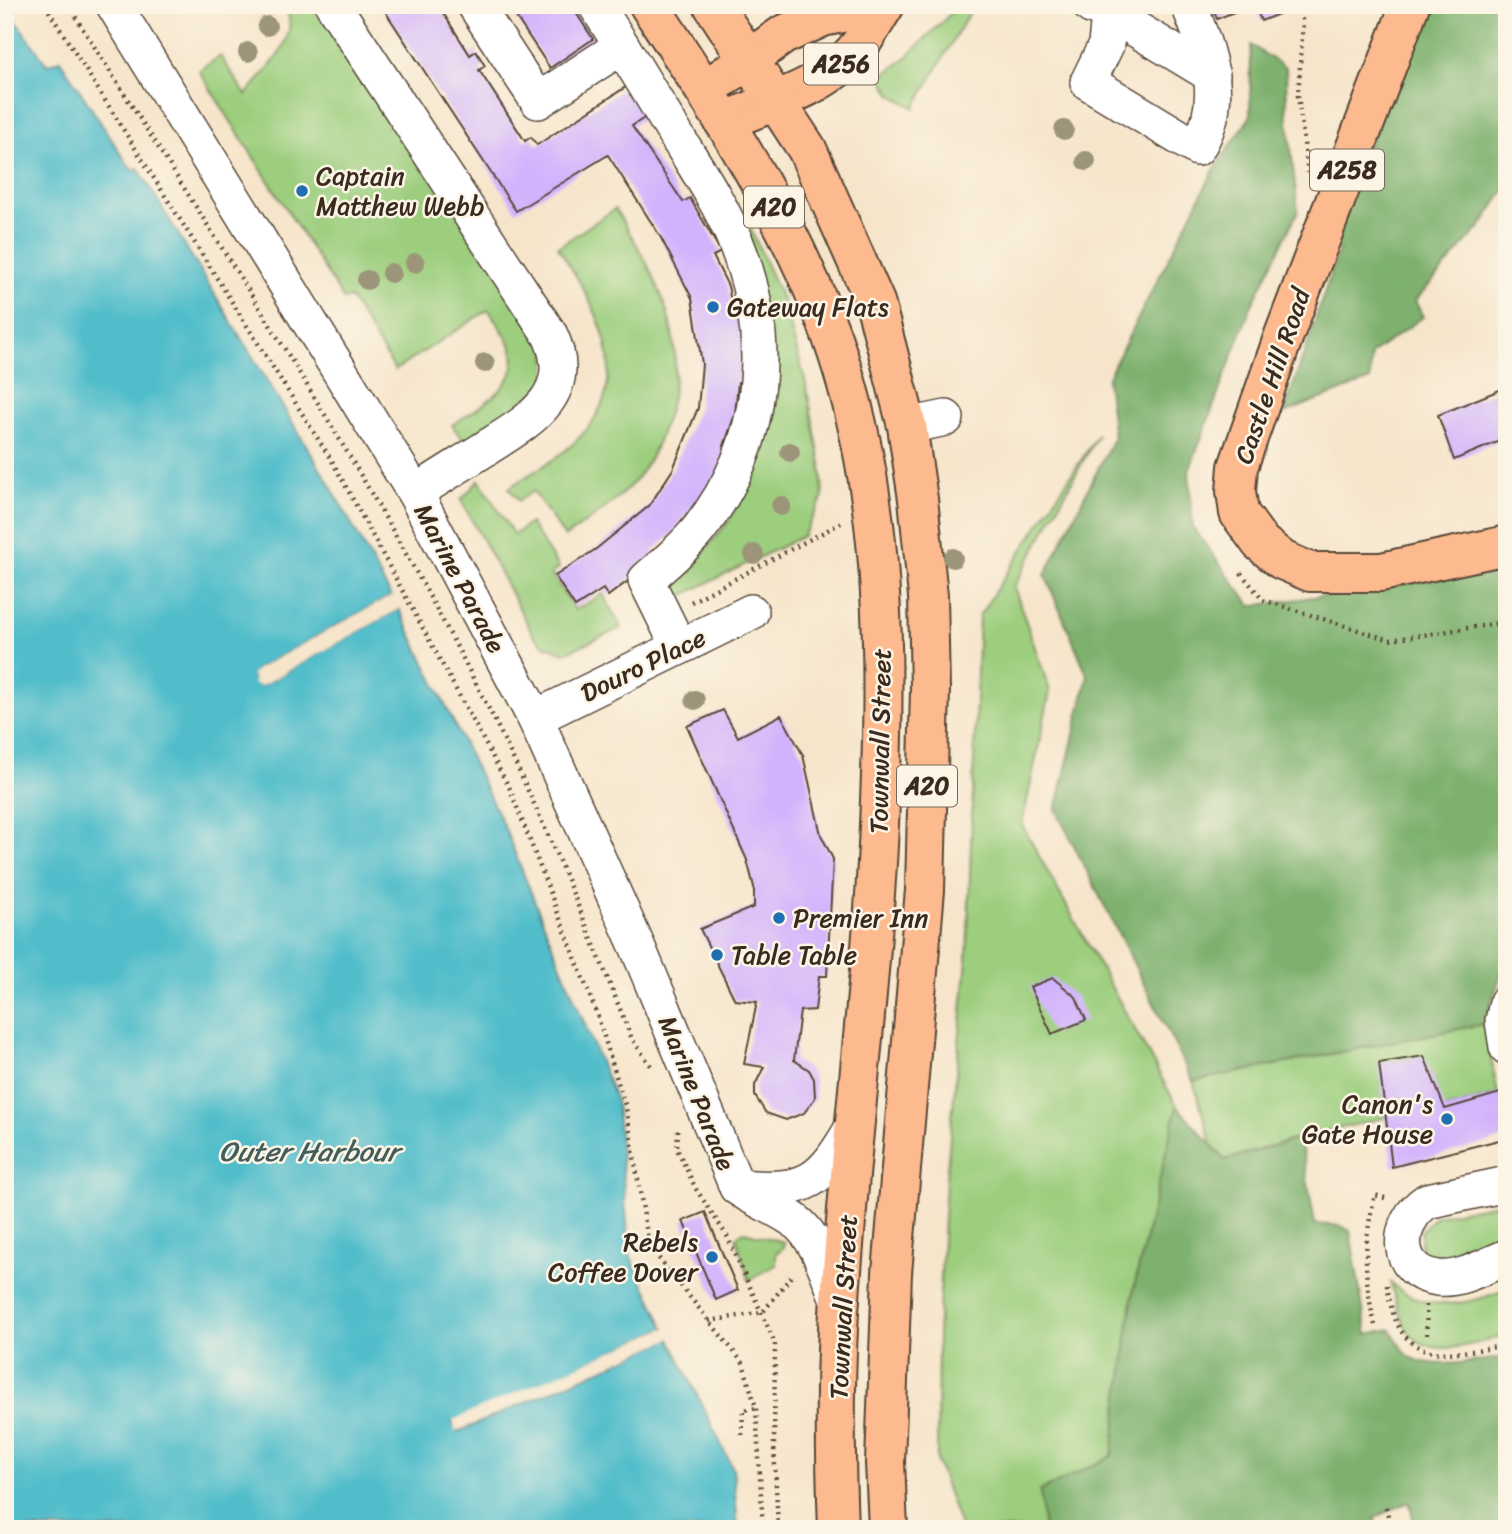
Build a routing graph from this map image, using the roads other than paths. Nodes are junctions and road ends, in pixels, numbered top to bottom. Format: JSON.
{"nodes":[{"id":1,"x":114,"y":5,"type":"edge"},
{"id":2,"x":333,"y":5,"type":"edge"},
{"id":3,"x":475,"y":5,"type":"edge"},
{"id":4,"x":596,"y":5,"type":"edge"},
{"id":5,"x":649,"y":5,"type":"edge"},
{"id":6,"x":713,"y":5,"type":"edge"},
{"id":7,"x":883,"y":5,"type":"edge"},
{"id":8,"x":1189,"y":5,"type":"edge"},
{"id":9,"x":1410,"y":5,"type":"edge"},
{"id":10,"x":1103,"y":8,"type":"edge"},
{"id":11,"x":622,"y":46,"type":"junction"},
{"id":12,"x":750,"y":61,"type":"junction"},
{"id":13,"x":1212,"y":75,"type":"junction"},
{"id":14,"x":777,"y":99,"type":"junction"},
{"id":15,"x":715,"y":106,"type":"junction"},
{"id":16,"x":946,"y":418,"type":"dead end"},
{"id":17,"x":907,"y":426,"type":"junction"},
{"id":18,"x":415,"y":493,"type":"junction"},
{"id":19,"x":1507,"y":545,"type":"edge"},
{"id":20,"x":751,"y":612,"type":"dead end"},
{"id":21,"x":679,"y":646,"type":"junction"},
{"id":22,"x":535,"y":718,"type":"junction"},
{"id":23,"x":856,"y":1122,"type":"junction"},
{"id":24,"x":1507,"y":1184,"type":"edge"},
{"id":25,"x":737,"y":1187,"type":"junction"},
{"id":26,"x":1507,"y":1257,"type":"edge"},
{"id":27,"x":839,"y":1301,"type":"junction"},
{"id":28,"x":891,"y":1519,"type":"edge"},
{"id":29,"x":838,"y":1529,"type":"edge"}],
"edges":[{"from":1,"to":18,"type":"street","name":"Marine Parade"},
{"from":2,"to":18,"type":"street"},
{"from":3,"to":11,"type":"street"},
{"from":4,"to":11,"type":"street"},
{"from":5,"to":15,"type":"main road","name":"Townwall Street","number":"A20"},
{"from":6,"to":12,"type":"main road","name":"Townwall Street","number":"A20"},
{"from":7,"to":12,"type":"main road","number":"A256"},
{"from":7,"to":14,"type":"main road","number":"A256"},
{"from":8,"to":13,"type":"street"},
{"from":9,"to":19,"type":"main road","name":"Castle Hill Road","number":"A258"},
{"from":10,"to":13,"type":"street"},
{"from":10,"to":13,"type":"street"},
{"from":11,"to":21,"type":"street"},
{"from":12,"to":14,"type":"main road","name":"Townwall Street","number":"A20"},
{"from":12,"to":15,"type":"main road","number":"A256"},
{"from":14,"to":15,"type":"main road","number":"A256"},
{"from":14,"to":17,"type":"main road","name":"Townwall Street","number":"A20"},
{"from":15,"to":23,"type":"main road","name":"Townwall Street","number":"A20"},
{"from":16,"to":17,"type":"street"},
{"from":17,"to":28,"type":"main road","name":"Townwall Street","number":"A20"},
{"from":18,"to":22,"type":"street","name":"Marine Parade"},
{"from":20,"to":21,"type":"street","name":"Douro Place"},
{"from":21,"to":22,"type":"street","name":"Douro Place"},
{"from":22,"to":25,"type":"street","name":"Marine Parade"},
{"from":23,"to":25,"type":"street","name":"Marine Parade"},
{"from":23,"to":27,"type":"main road","name":"Townwall Street","number":"A20"},
{"from":24,"to":26,"type":"street"},
{"from":25,"to":27,"type":"street","name":"Marine Parade"},
{"from":27,"to":29,"type":"main road","name":"Townwall Street","number":"A20"}]}
